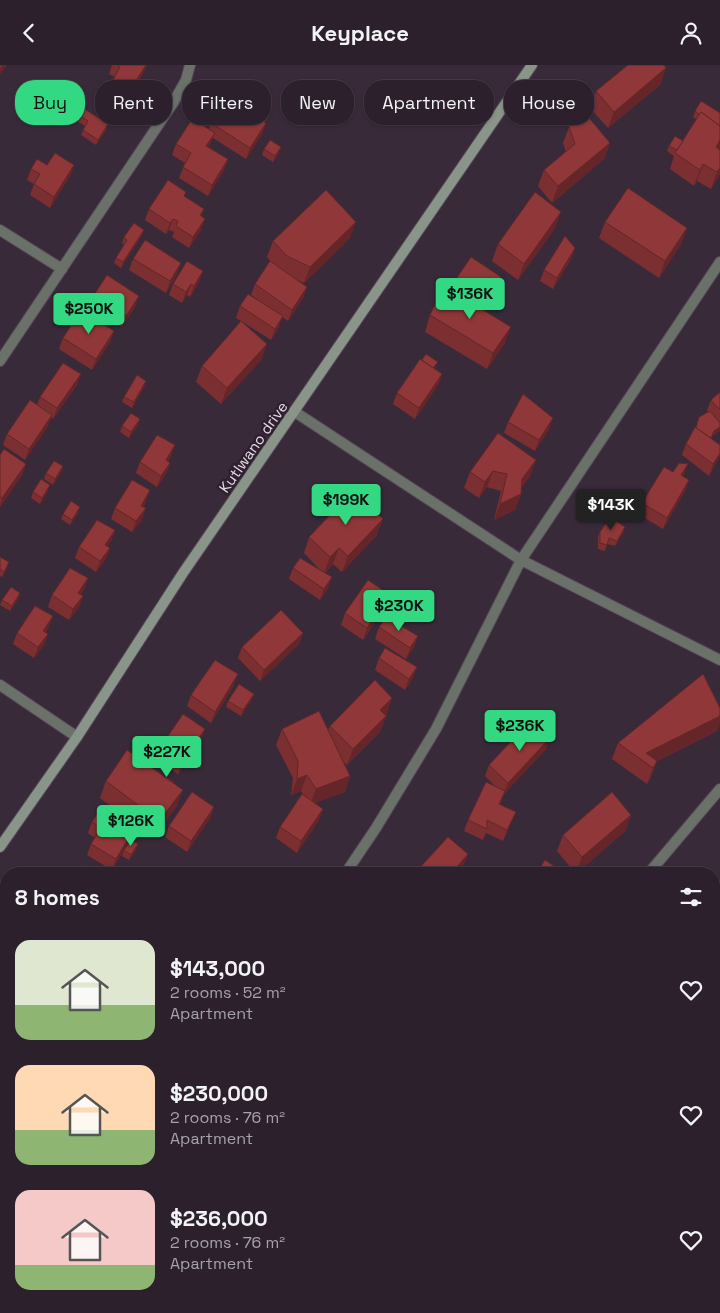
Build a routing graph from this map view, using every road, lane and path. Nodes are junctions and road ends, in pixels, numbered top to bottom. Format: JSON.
{"nodes":[{"id":1,"x":190,"y":65,"type":"edge"},
{"id":2,"x":532,"y":65,"type":"edge"},
{"id":3,"x":0,"y":230,"type":"edge"},
{"id":4,"x":720,"y":262,"type":"edge"},
{"id":5,"x":62,"y":269,"type":"junction"},
{"id":6,"x":0,"y":361,"type":"edge"},
{"id":7,"x":295,"y":412,"type":"junction"},
{"id":8,"x":522,"y":560,"type":"junction"},
{"id":9,"x":720,"y":659,"type":"edge"},
{"id":10,"x":0,"y":685,"type":"edge"},
{"id":11,"x":76,"y":737,"type":"junction"},
{"id":12,"x":720,"y":789,"type":"edge"},
{"id":13,"x":0,"y":847,"type":"edge"},
{"id":14,"x":350,"y":867,"type":"edge"},
{"id":15,"x":654,"y":867,"type":"edge"}],
"edges":[{"from":1,"to":5,"type":"street"},
{"from":2,"to":7,"type":"street","name":"Kutlwano drive"},
{"from":3,"to":5,"type":"street"},
{"from":4,"to":8,"type":"street"},
{"from":5,"to":6,"type":"street"},
{"from":7,"to":8,"type":"street"},
{"from":7,"to":11,"type":"street","name":"Kutlwano drive"},
{"from":8,"to":9,"type":"street"},
{"from":8,"to":14,"type":"street"},
{"from":10,"to":11,"type":"street"},
{"from":11,"to":13,"type":"street","name":"Kutlwano drive"},
{"from":12,"to":15,"type":"street"}]}
